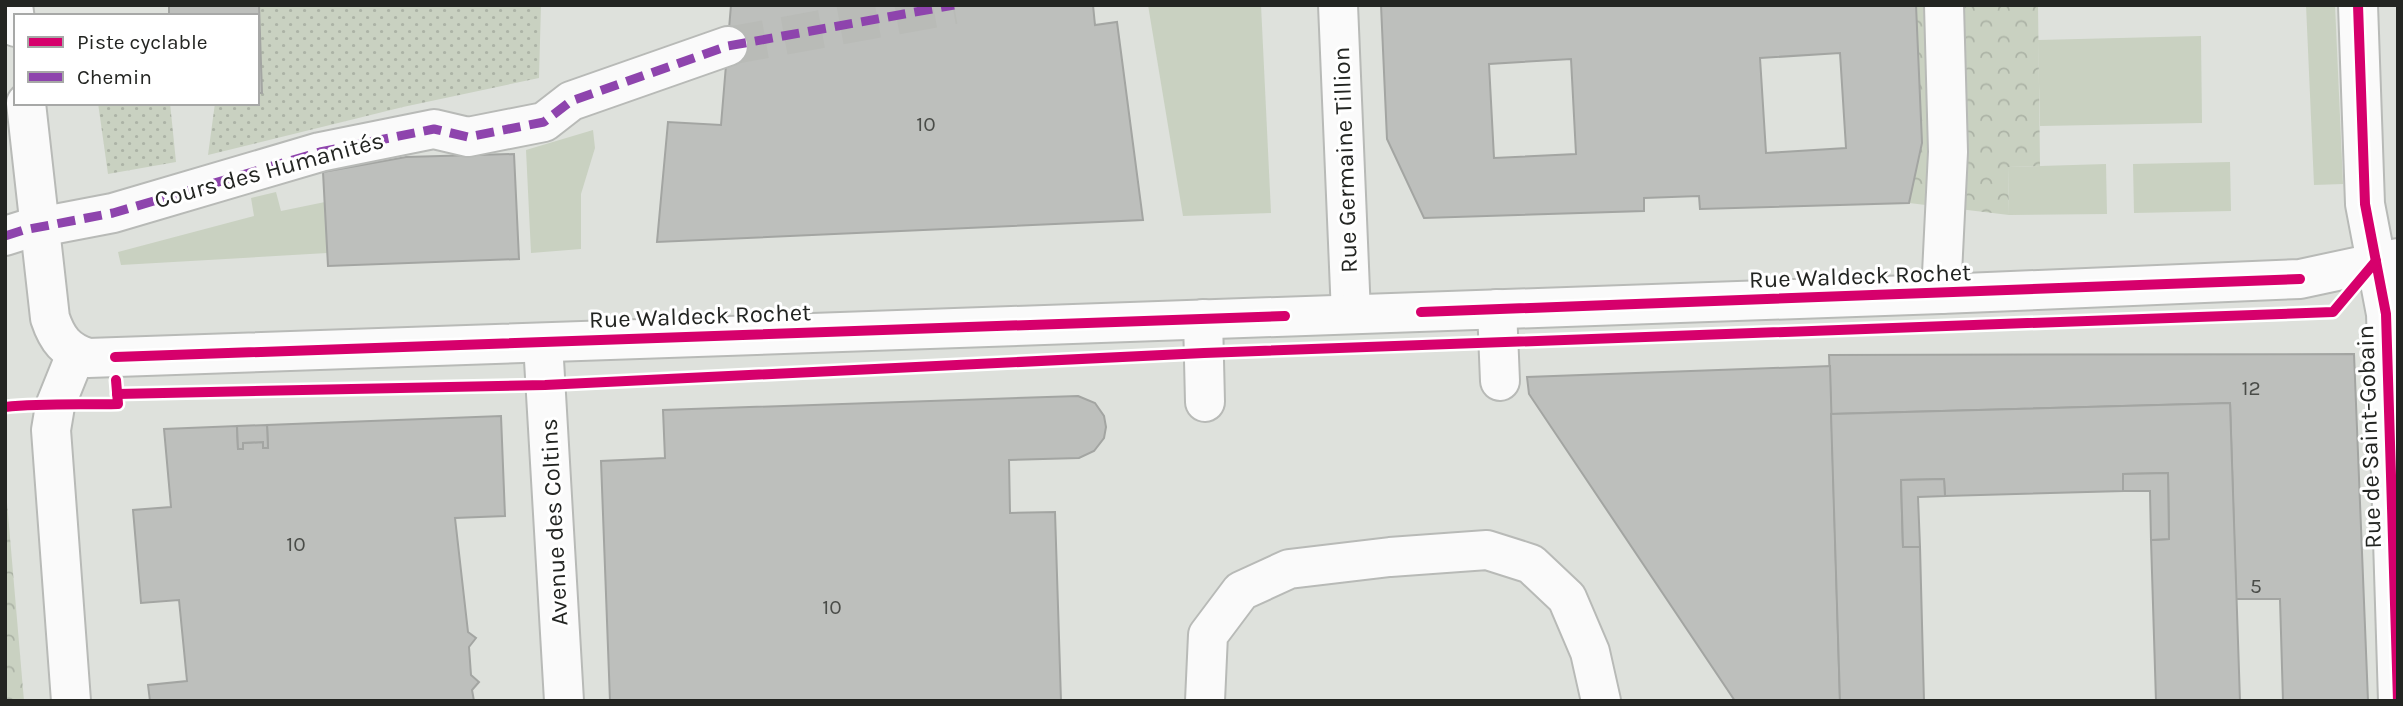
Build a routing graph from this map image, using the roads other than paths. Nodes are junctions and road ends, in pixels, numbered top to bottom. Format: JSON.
{"nodes":[{"id":1,"x":1338,"y":5,"type":"edge"},
{"id":2,"x":1944,"y":5,"type":"edge"},
{"id":3,"x":2358,"y":5,"type":"edge"},
{"id":4,"x":728,"y":46,"type":"tunnel mouth"},
{"id":5,"x":26,"y":105,"type":"edge"},
{"id":6,"x":41,"y":227,"type":"junction"},
{"id":7,"x":5,"y":236,"type":"edge"},
{"id":8,"x":2387,"y":259,"type":"edge"},
{"id":9,"x":1941,"y":294,"type":"junction"},
{"id":10,"x":1497,"y":309,"type":"junction"},
{"id":11,"x":1351,"y":314,"type":"junction"},
{"id":12,"x":1203,"y":319,"type":"junction"},
{"id":13,"x":542,"y":343,"type":"junction"},
{"id":14,"x":76,"y":354,"type":"junction"},
{"id":15,"x":1500,"y":381,"type":"dead end"},
{"id":16,"x":1205,"y":402,"type":"dead end"},
{"id":17,"x":71,"y":701,"type":"edge"},
{"id":18,"x":564,"y":701,"type":"edge"},
{"id":19,"x":1205,"y":701,"type":"edge"},
{"id":20,"x":1601,"y":701,"type":"edge"},
{"id":21,"x":2398,"y":701,"type":"edge"}],
"edges":[{"from":1,"to":11,"type":"street","name":"Rue Germaine Tillion"},
{"from":2,"to":9,"type":"street"},
{"from":3,"to":8,"type":"street","name":"Rue de Saint-Gobain"},
{"from":4,"to":6,"type":"street","name":"Cours des Humanités"},
{"from":5,"to":6,"type":"street"},
{"from":6,"to":7,"type":"street","name":"Cours des Humanités"},
{"from":6,"to":14,"type":"street"},
{"from":8,"to":9,"type":"street","name":"Rue Waldeck Rochet"},
{"from":8,"to":21,"type":"street","name":"Rue de Saint-Gobain"},
{"from":9,"to":10,"type":"street","name":"Rue Waldeck Rochet"},
{"from":10,"to":11,"type":"street","name":"Rue Waldeck Rochet"},
{"from":10,"to":15,"type":"street"},
{"from":11,"to":12,"type":"street","name":"Rue Waldeck Rochet"},
{"from":12,"to":13,"type":"street","name":"Rue Waldeck Rochet"},
{"from":12,"to":16,"type":"street"},
{"from":13,"to":14,"type":"street","name":"Rue Waldeck Rochet"},
{"from":13,"to":18,"type":"street","name":"Avenue des Coltins"},
{"from":14,"to":17,"type":"street"},
{"from":19,"to":20,"type":"street"}]}
